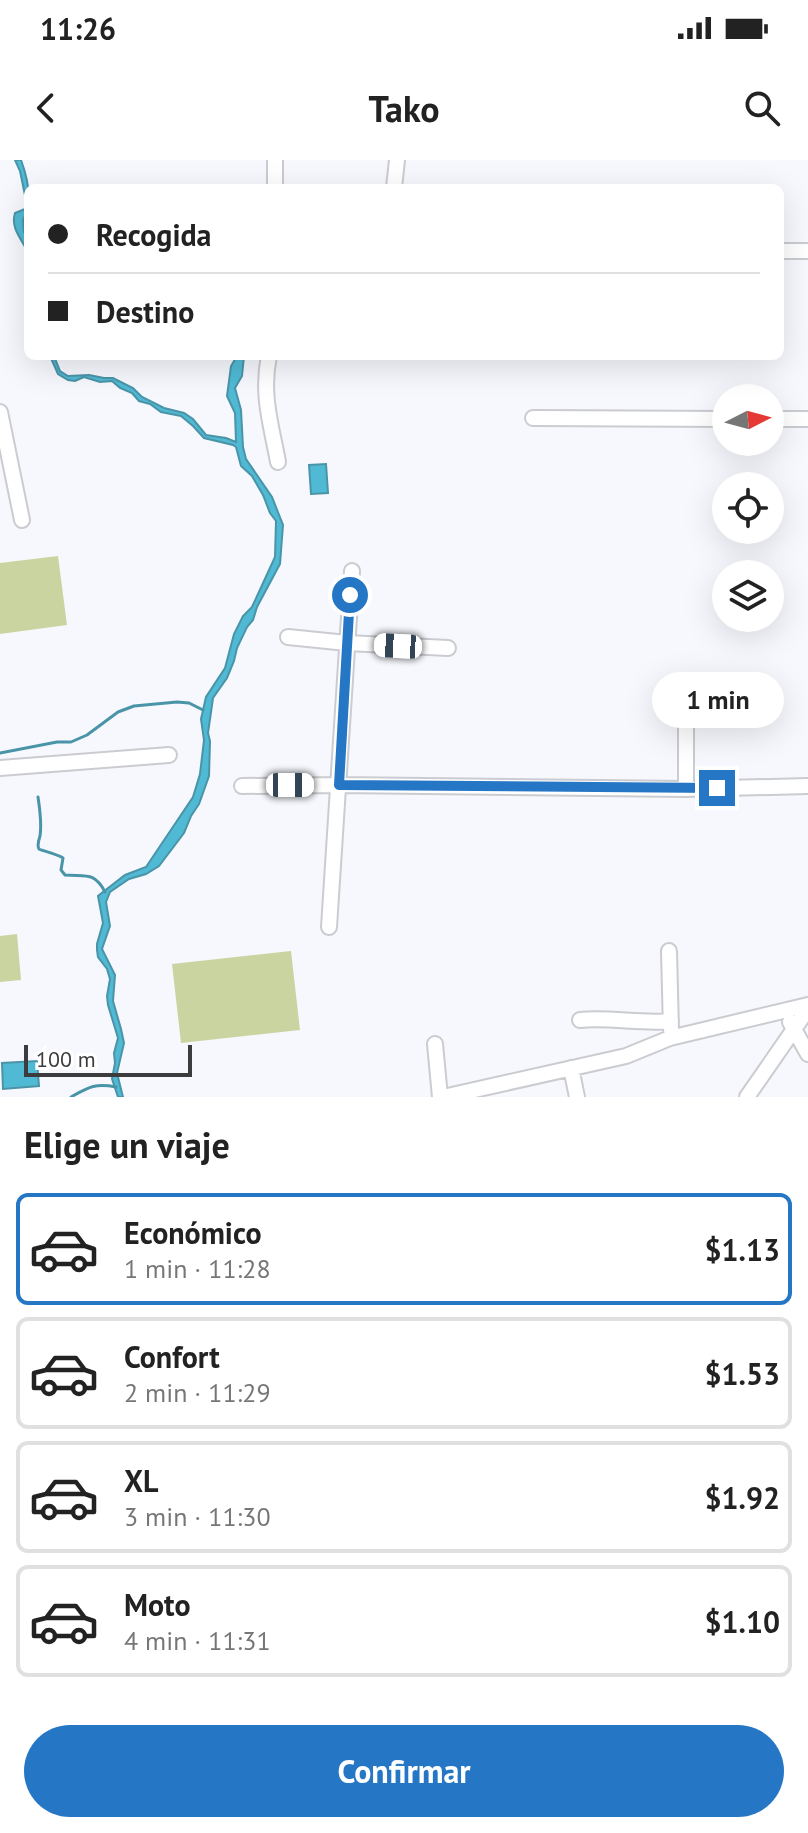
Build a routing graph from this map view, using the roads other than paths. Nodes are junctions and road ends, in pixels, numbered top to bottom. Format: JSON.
{"nodes":[{"id":1,"x":275,"y":160,"type":"edge"},
{"id":2,"x":397,"y":160,"type":"edge"},
{"id":3,"x":275,"y":184,"type":"edge"},
{"id":4,"x":394,"y":184,"type":"edge"},
{"id":5,"x":784,"y":251,"type":"edge"},
{"id":6,"x":808,"y":251,"type":"edge"},
{"id":7,"x":268,"y":360,"type":"edge"},
{"id":8,"x":0,"y":412,"type":"edge"},
{"id":9,"x":533,"y":418,"type":"dead end"},
{"id":10,"x":712,"y":419,"type":"edge"},
{"id":11,"x":784,"y":419,"type":"edge"},
{"id":12,"x":808,"y":419,"type":"edge"},
{"id":13,"x":278,"y":462,"type":"dead end"},
{"id":14,"x":22,"y":520,"type":"dead end"},
{"id":15,"x":352,"y":571,"type":"dead end"},
{"id":16,"x":288,"y":637,"type":"dead end"},
{"id":17,"x":347,"y":643,"type":"junction"},
{"id":18,"x":448,"y":648,"type":"dead end"},
{"id":19,"x":686,"y":724,"type":"dead end"},
{"id":20,"x":169,"y":755,"type":"dead end"},
{"id":21,"x":0,"y":768,"type":"edge"},
{"id":22,"x":339,"y":785,"type":"junction"},
{"id":23,"x":242,"y":786,"type":"dead end"},
{"id":24,"x":808,"y":786,"type":"edge"},
{"id":25,"x":686,"y":789,"type":"junction"},
{"id":26,"x":329,"y":927,"type":"dead end"},
{"id":27,"x":669,"y":951,"type":"dead end"},
{"id":28,"x":808,"y":1007,"type":"edge"},
{"id":29,"x":784,"y":1011,"type":"junction"},
{"id":30,"x":580,"y":1020,"type":"dead end"},
{"id":31,"x":671,"y":1021,"type":"junction"},
{"id":32,"x":794,"y":1028,"type":"junction"},
{"id":33,"x":670,"y":1038,"type":"junction"},
{"id":34,"x":435,"y":1044,"type":"dead end"},
{"id":35,"x":808,"y":1054,"type":"edge"},
{"id":36,"x":571,"y":1068,"type":"junction"},
{"id":37,"x":441,"y":1097,"type":"edge"},
{"id":38,"x":577,"y":1097,"type":"edge"},
{"id":39,"x":747,"y":1097,"type":"edge"}],
"edges":[{"from":1,"to":3,"type":"street"},
{"from":2,"to":4,"type":"street"},
{"from":5,"to":6,"type":"street"},
{"from":7,"to":13,"type":"street"},
{"from":8,"to":14,"type":"street"},
{"from":9,"to":10,"type":"street"},
{"from":11,"to":12,"type":"street"},
{"from":15,"to":17,"type":"street"},
{"from":16,"to":17,"type":"street"},
{"from":17,"to":18,"type":"street"},
{"from":17,"to":22,"type":"street"},
{"from":19,"to":25,"type":"street"},
{"from":20,"to":21,"type":"street"},
{"from":22,"to":23,"type":"street"},
{"from":22,"to":25,"type":"street"},
{"from":22,"to":26,"type":"street"},
{"from":24,"to":25,"type":"street"},
{"from":27,"to":31,"type":"street"},
{"from":28,"to":29,"type":"street"},
{"from":28,"to":32,"type":"street"},
{"from":29,"to":32,"type":"street"},
{"from":29,"to":33,"type":"street"},
{"from":30,"to":31,"type":"street"},
{"from":31,"to":33,"type":"street"},
{"from":32,"to":35,"type":"street"},
{"from":32,"to":39,"type":"street"},
{"from":33,"to":36,"type":"street"},
{"from":34,"to":37,"type":"street"},
{"from":36,"to":37,"type":"street"},
{"from":36,"to":38,"type":"street"}]}
